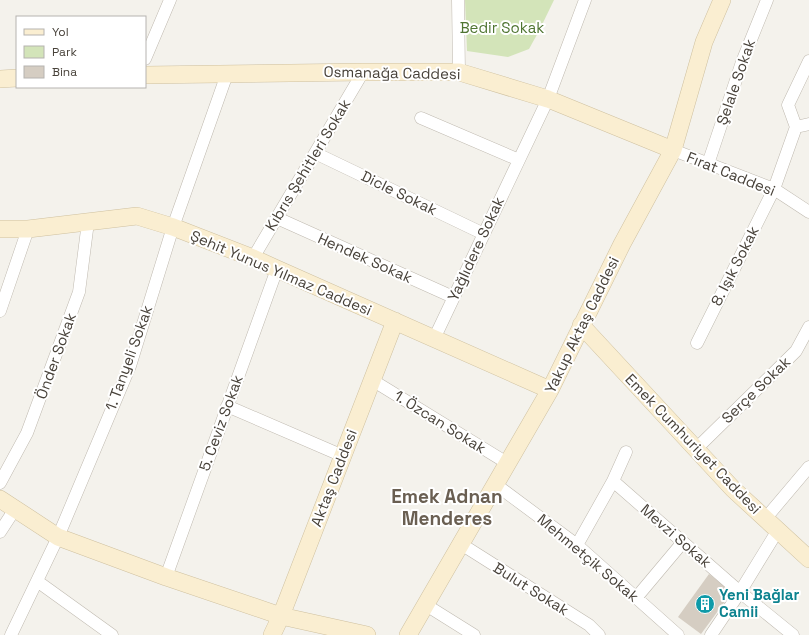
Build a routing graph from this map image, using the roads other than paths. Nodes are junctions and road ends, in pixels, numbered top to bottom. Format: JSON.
{"nodes":[{"id":1,"x":170,"y":0,"type":"edge"},
{"id":2,"x":458,"y":0,"type":"edge"},
{"id":3,"x":585,"y":0,"type":"edge"},
{"id":4,"x":722,"y":0,"type":"edge"},
{"id":5,"x":767,"y":0,"type":"edge"},
{"id":6,"x":146,"y":57,"type":"edge"},
{"id":7,"x":809,"y":61,"type":"edge"},
{"id":8,"x":363,"y":72,"type":"junction"},
{"id":9,"x":459,"y":72,"type":"junction"},
{"id":10,"x":227,"y":74,"type":"junction"},
{"id":11,"x":146,"y":75,"type":"edge"},
{"id":12,"x":16,"y":78,"type":"edge"},
{"id":13,"x":0,"y":79,"type":"edge"},
{"id":14,"x":548,"y":99,"type":"junction"},
{"id":15,"x":421,"y":118,"type":"dead end"},
{"id":16,"x":809,"y":124,"type":"edge"},
{"id":17,"x":796,"y":127,"type":"junction"},
{"id":18,"x":672,"y":150,"type":"junction"},
{"id":19,"x":315,"y":152,"type":"junction"},
{"id":20,"x":519,"y":160,"type":"junction"},
{"id":21,"x":708,"y":164,"type":"junction"},
{"id":22,"x":774,"y":189,"type":"junction"},
{"id":23,"x":809,"y":212,"type":"edge"},
{"id":24,"x":277,"y":218,"type":"junction"},
{"id":25,"x":88,"y":222,"type":"junction"},
{"id":26,"x":173,"y":227,"type":"junction"},
{"id":27,"x":0,"y":229,"type":"edge"},
{"id":28,"x":28,"y":230,"type":"junction"},
{"id":29,"x":484,"y":234,"type":"junction"},
{"id":30,"x":253,"y":258,"type":"junction"},
{"id":31,"x":277,"y":269,"type":"junction"},
{"id":32,"x":453,"y":298,"type":"junction"},
{"id":33,"x":0,"y":311,"type":"edge"},
{"id":34,"x":395,"y":321,"type":"junction"},
{"id":35,"x":581,"y":325,"type":"junction"},
{"id":36,"x":809,"y":327,"type":"edge"},
{"id":37,"x":434,"y":339,"type":"junction"},
{"id":38,"x":697,"y":342,"type":"dead end"},
{"id":39,"x":372,"y":380,"type":"junction"},
{"id":40,"x":550,"y":390,"type":"junction"},
{"id":41,"x":228,"y":406,"type":"junction"},
{"id":42,"x":696,"y":448,"type":"junction"},
{"id":43,"x":626,"y":452,"type":"dead end"},
{"id":44,"x":342,"y":456,"type":"junction"},
{"id":45,"x":508,"y":463,"type":"junction"},
{"id":46,"x":809,"y":467,"type":"edge"},
{"id":47,"x":612,"y":480,"type":"junction"},
{"id":48,"x":0,"y":483,"type":"edge"},
{"id":49,"x":495,"y":484,"type":"junction"},
{"id":50,"x":0,"y":499,"type":"edge"},
{"id":51,"x":15,"y":509,"type":"junction"},
{"id":52,"x":765,"y":519,"type":"junction"},
{"id":53,"x":778,"y":530,"type":"junction"},
{"id":54,"x":0,"y":532,"type":"edge"},
{"id":55,"x":58,"y":537,"type":"junction"},
{"id":56,"x":683,"y":542,"type":"junction"},
{"id":57,"x":461,"y":544,"type":"junction"},
{"id":58,"x":577,"y":545,"type":"junction"},
{"id":59,"x":807,"y":554,"type":"edge"},
{"id":60,"x":166,"y":577,"type":"junction"},
{"id":61,"x":37,"y":581,"type":"junction"},
{"id":62,"x":740,"y":592,"type":"junction"},
{"id":63,"x":636,"y":598,"type":"junction"},
{"id":64,"x":426,"y":605,"type":"junction"},
{"id":65,"x":281,"y":616,"type":"junction"},
{"id":66,"x":12,"y":635,"type":"edge"},
{"id":67,"x":112,"y":635,"type":"edge"},
{"id":68,"x":272,"y":635,"type":"edge"},
{"id":69,"x":367,"y":635,"type":"edge"},
{"id":70,"x":408,"y":635,"type":"edge"},
{"id":71,"x":474,"y":635,"type":"edge"},
{"id":72,"x":599,"y":635,"type":"edge"},
{"id":73,"x":678,"y":635,"type":"edge"},
{"id":74,"x":711,"y":635,"type":"edge"},
{"id":75,"x":793,"y":635,"type":"edge"}],
"edges":[{"from":1,"to":6,"type":"street"},
{"from":2,"to":9,"type":"street"},
{"from":3,"to":14,"type":"street","name":"Yağlıdere Sokak"},
{"from":4,"to":18,"type":"street","name":"Yakup Aktaş Caddesi"},
{"from":5,"to":21,"type":"street","name":"Şelale Sokak"},
{"from":7,"to":17,"type":"street"},
{"from":8,"to":9,"type":"street","name":"Osmanağa Caddesi"},
{"from":8,"to":10,"type":"street","name":"Osmanağa Caddesi"},
{"from":8,"to":19,"type":"street","name":"Kıbrıs Şehitleri Sokak"},
{"from":9,"to":14,"type":"street","name":"Osmanağa Caddesi"},
{"from":10,"to":11,"type":"street","name":"Osmanağa Caddesi"},
{"from":10,"to":26,"type":"street","name":"1. Tanyeli Sokak"},
{"from":12,"to":13,"type":"street"},
{"from":14,"to":18,"type":"street","name":"Osmanağa Caddesi"},
{"from":14,"to":20,"type":"street","name":"Yağlıdere Sokak"},
{"from":15,"to":20,"type":"street"},
{"from":16,"to":17,"type":"street"},
{"from":17,"to":22,"type":"street","name":"8. Işık Sokak"},
{"from":18,"to":21,"type":"street","name":"Fırat Caddesi"},
{"from":18,"to":35,"type":"street","name":"Yakup Aktaş Caddesi"},
{"from":19,"to":24,"type":"street","name":"Kıbrıs Şehitleri Sokak"},
{"from":19,"to":29,"type":"street","name":"Dicle Sokak"},
{"from":20,"to":29,"type":"street","name":"Yağlıdere Sokak"},
{"from":21,"to":22,"type":"street","name":"Fırat Caddesi"},
{"from":22,"to":23,"type":"street","name":"Fırat Caddesi"},
{"from":22,"to":38,"type":"street","name":"8. Işık Sokak"},
{"from":24,"to":30,"type":"street","name":"Kıbrıs Şehitleri Sokak"},
{"from":24,"to":32,"type":"street","name":"Hendek Sokak"},
{"from":25,"to":26,"type":"street","name":"Şehit Yunus Yılmaz Caddesi"},
{"from":25,"to":28,"type":"street","name":"Şehit Yunus Yılmaz Caddesi"},
{"from":25,"to":48,"type":"street","name":"Önder Sokak"},
{"from":26,"to":30,"type":"street","name":"Şehit Yunus Yılmaz Caddesi"},
{"from":26,"to":55,"type":"street","name":"1. Tanyeli Sokak"},
{"from":27,"to":28,"type":"street","name":"Şehit Yunus Yılmaz Caddesi"},
{"from":28,"to":33,"type":"street"},
{"from":29,"to":32,"type":"street","name":"Yağlıdere Sokak"},
{"from":30,"to":31,"type":"street","name":"Şehit Yunus Yılmaz Caddesi"},
{"from":31,"to":34,"type":"street","name":"Şehit Yunus Yılmaz Caddesi"},
{"from":31,"to":41,"type":"street","name":"5. Ceviz Sokak"},
{"from":32,"to":37,"type":"street","name":"Yağlıdere Sokak"},
{"from":34,"to":37,"type":"street","name":"Şehit Yunus Yılmaz Caddesi"},
{"from":34,"to":39,"type":"street","name":"Aktaş Caddesi"},
{"from":35,"to":40,"type":"street","name":"Yakup Aktaş Caddesi"},
{"from":35,"to":42,"type":"street","name":"Emek Cumhuriyet Caddesi"},
{"from":36,"to":42,"type":"street","name":"Serçe Sokak"},
{"from":37,"to":40,"type":"street","name":"Şehit Yunus Yılmaz Caddesi"},
{"from":39,"to":44,"type":"street","name":"Aktaş Caddesi"},
{"from":39,"to":45,"type":"street","name":"1. Özcan Sokak"},
{"from":40,"to":45,"type":"street","name":"Yakup Aktaş Caddesi"},
{"from":41,"to":44,"type":"street"},
{"from":41,"to":60,"type":"street","name":"5. Ceviz Sokak"},
{"from":42,"to":52,"type":"street","name":"Emek Cumhuriyet Caddesi"},
{"from":43,"to":47,"type":"street"},
{"from":44,"to":65,"type":"street","name":"Aktaş Caddesi"},
{"from":45,"to":49,"type":"street","name":"Yakup Aktaş Caddesi"},
{"from":46,"to":52,"type":"street"},
{"from":47,"to":56,"type":"street","name":"Mevzi Sokak"},
{"from":47,"to":58,"type":"street"},
{"from":49,"to":57,"type":"street","name":"Yakup Aktaş Caddesi"},
{"from":49,"to":58,"type":"street","name":"Mehmetçik Sokak"},
{"from":50,"to":51,"type":"street"},
{"from":51,"to":54,"type":"street"},
{"from":51,"to":55,"type":"street"},
{"from":52,"to":53,"type":"street","name":"Emek Cumhuriyet Caddesi"},
{"from":53,"to":59,"type":"street","name":"Emek Cumhuriyet Caddesi"},
{"from":53,"to":62,"type":"street"},
{"from":55,"to":60,"type":"street"},
{"from":55,"to":61,"type":"street","name":"1. Tanyeli Sokak"},
{"from":56,"to":62,"type":"street","name":"Mevzi Sokak"},
{"from":56,"to":63,"type":"street"},
{"from":57,"to":64,"type":"street","name":"Yakup Aktaş Caddesi"},
{"from":57,"to":72,"type":"street","name":"Bulut Sokak"},
{"from":58,"to":63,"type":"street","name":"Mehmetçik Sokak"},
{"from":60,"to":65,"type":"street"},
{"from":61,"to":66,"type":"street","name":"1. Tanyeli Sokak"},
{"from":61,"to":67,"type":"street"},
{"from":62,"to":74,"type":"street"},
{"from":62,"to":75,"type":"street","name":"Mevzi Sokak"},
{"from":63,"to":73,"type":"street","name":"Mehmetçik Sokak"},
{"from":64,"to":70,"type":"street","name":"Yakup Aktaş Caddesi"},
{"from":64,"to":71,"type":"street"},
{"from":65,"to":68,"type":"street","name":"Aktaş Caddesi"},
{"from":65,"to":69,"type":"street"}]}
